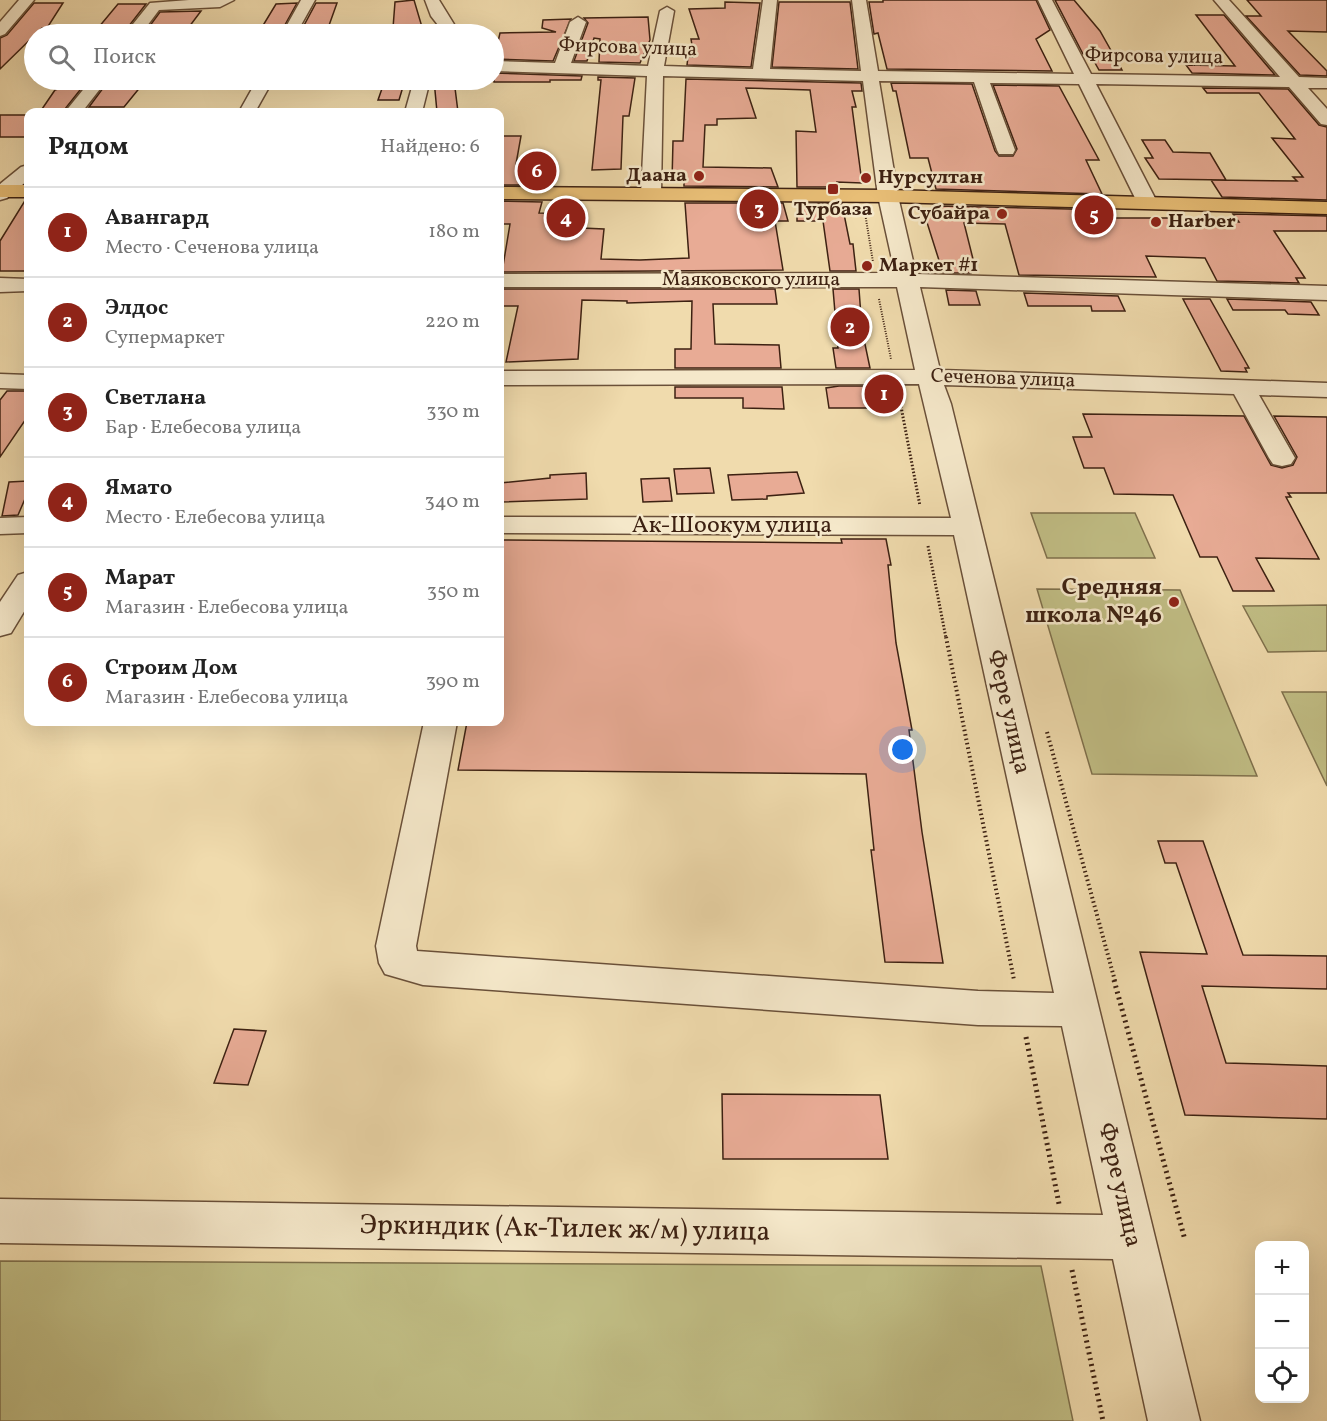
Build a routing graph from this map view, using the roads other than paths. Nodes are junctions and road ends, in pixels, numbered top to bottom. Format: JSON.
{"nodes":[{"id":1,"x":27,"y":0,"type":"edge"},
{"id":2,"x":227,"y":0,"type":"edge"},
{"id":3,"x":308,"y":0,"type":"edge"},
{"id":4,"x":770,"y":0,"type":"edge"},
{"id":5,"x":859,"y":0,"type":"edge"},
{"id":6,"x":1045,"y":0,"type":"edge"},
{"id":7,"x":1221,"y":0,"type":"edge"},
{"id":8,"x":432,"y":1,"type":"edge"},
{"id":9,"x":667,"y":11,"type":"dead end"},
{"id":10,"x":578,"y":22,"type":"dead end"},
{"id":11,"x":141,"y":24,"type":"edge"},
{"id":12,"x":295,"y":24,"type":"edge"},
{"id":13,"x":445,"y":24,"type":"edge"},
{"id":14,"x":0,"y":30,"type":"edge"},
{"id":15,"x":504,"y":66,"type":"edge"},
{"id":16,"x":561,"y":68,"type":"junction"},
{"id":17,"x":655,"y":72,"type":"junction"},
{"id":18,"x":761,"y":74,"type":"junction"},
{"id":19,"x":871,"y":76,"type":"junction"},
{"id":20,"x":980,"y":77,"type":"junction"},
{"id":21,"x":1084,"y":78,"type":"junction"},
{"id":22,"x":1296,"y":82,"type":"junction"},
{"id":23,"x":1327,"y":83,"type":"edge"},
{"id":24,"x":91,"y":90,"type":"edge"},
{"id":25,"x":259,"y":90,"type":"edge"},
{"id":26,"x":420,"y":90,"type":"edge"},
{"id":27,"x":76,"y":108,"type":"edge"},
{"id":28,"x":249,"y":108,"type":"edge"},
{"id":29,"x":415,"y":108,"type":"edge"},
{"id":30,"x":1327,"y":120,"type":"edge"},
{"id":31,"x":1006,"y":150,"type":"dead end"},
{"id":32,"x":24,"y":174,"type":"edge"},
{"id":33,"x":24,"y":191,"type":"edge"},
{"id":34,"x":1,"y":192,"type":"edge"},
{"id":35,"x":504,"y":193,"type":"edge"},
{"id":36,"x":651,"y":194,"type":"junction"},
{"id":37,"x":876,"y":200,"type":"junction"},
{"id":38,"x":1147,"y":202,"type":"junction"},
{"id":39,"x":1327,"y":208,"type":"edge"},
{"id":40,"x":891,"y":280,"type":"junction"},
{"id":41,"x":504,"y":281,"type":"edge"},
{"id":42,"x":0,"y":285,"type":"edge"},
{"id":43,"x":24,"y":285,"type":"edge"},
{"id":44,"x":1327,"y":293,"type":"edge"},
{"id":45,"x":912,"y":377,"type":"junction"},
{"id":46,"x":504,"y":378,"type":"edge"},
{"id":47,"x":0,"y":381,"type":"edge"},
{"id":48,"x":24,"y":382,"type":"edge"},
{"id":49,"x":1242,"y":387,"type":"junction"},
{"id":50,"x":1327,"y":390,"type":"edge"},
{"id":51,"x":1282,"y":458,"type":"dead end"},
{"id":52,"x":24,"y":525,"type":"edge"},
{"id":53,"x":504,"y":525,"type":"edge"},
{"id":54,"x":0,"y":526,"type":"edge"},
{"id":55,"x":965,"y":527,"type":"junction"},
{"id":56,"x":24,"y":587,"type":"edge"},
{"id":57,"x":0,"y":626,"type":"edge"},
{"id":58,"x":440,"y":726,"type":"edge"},
{"id":59,"x":1078,"y":1010,"type":"junction"},
{"id":60,"x":0,"y":1221,"type":"edge"},
{"id":61,"x":1131,"y":1238,"type":"junction"},
{"id":62,"x":1174,"y":1421,"type":"edge"}],
"edges":[{"from":1,"to":14,"type":"street"},
{"from":2,"to":11,"type":"street"},
{"from":3,"to":12,"type":"street"},
{"from":4,"to":18,"type":"street"},
{"from":5,"to":19,"type":"street","name":"Фере улица"},
{"from":6,"to":21,"type":"street"},
{"from":7,"to":22,"type":"street"},
{"from":8,"to":13,"type":"street"},
{"from":9,"to":17,"type":"street"},
{"from":10,"to":16,"type":"street"},
{"from":15,"to":16,"type":"street","name":"Фирсова улица"},
{"from":16,"to":17,"type":"street","name":"Фирсова улица"},
{"from":17,"to":18,"type":"street","name":"Фирсова улица"},
{"from":17,"to":36,"type":"street"},
{"from":18,"to":19,"type":"street","name":"Фирсова улица"},
{"from":19,"to":20,"type":"street","name":"Фирсова улица"},
{"from":19,"to":37,"type":"street","name":"Фере улица"},
{"from":20,"to":21,"type":"street","name":"Фирсова улица"},
{"from":20,"to":31,"type":"street"},
{"from":21,"to":22,"type":"street","name":"Фирсова улица"},
{"from":21,"to":38,"type":"street"},
{"from":22,"to":23,"type":"street","name":"Фирсова улица"},
{"from":22,"to":30,"type":"street"},
{"from":24,"to":27,"type":"street"},
{"from":25,"to":28,"type":"street"},
{"from":26,"to":29,"type":"street"},
{"from":32,"to":34,"type":"street"},
{"from":33,"to":34,"type":"main road"},
{"from":35,"to":36,"type":"main road"},
{"from":36,"to":37,"type":"main road"},
{"from":37,"to":38,"type":"main road"},
{"from":37,"to":40,"type":"street","name":"Фере улица"},
{"from":38,"to":39,"type":"main road"},
{"from":40,"to":41,"type":"street","name":"Маяковского улица"},
{"from":40,"to":44,"type":"street","name":"Маяковского улица"},
{"from":40,"to":45,"type":"street","name":"Фере улица"},
{"from":42,"to":43,"type":"street"},
{"from":45,"to":46,"type":"street","name":"Сеченова улица"},
{"from":45,"to":49,"type":"street","name":"Сеченова улица"},
{"from":45,"to":55,"type":"street","name":"Фере улица"},
{"from":47,"to":48,"type":"street"},
{"from":49,"to":50,"type":"street","name":"Сеченова улица"},
{"from":49,"to":51,"type":"street"},
{"from":52,"to":54,"type":"street"},
{"from":53,"to":55,"type":"street","name":"Ак-Шоокум улица"},
{"from":55,"to":59,"type":"street","name":"Фере улица"},
{"from":56,"to":57,"type":"street"},
{"from":58,"to":59,"type":"street"},
{"from":59,"to":61,"type":"street","name":"Фере улица"},
{"from":60,"to":61,"type":"street","name":"Эркиндик (Ак-Тилек ж/м) улица"},
{"from":61,"to":62,"type":"street","name":"Фере улица"}]}
